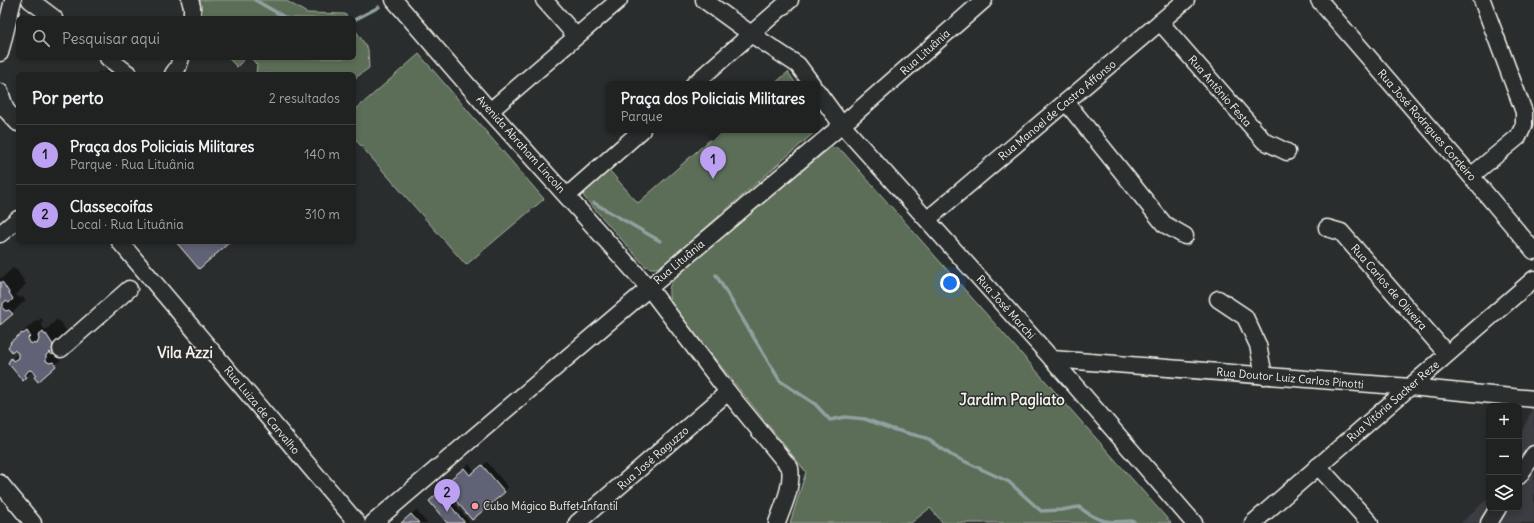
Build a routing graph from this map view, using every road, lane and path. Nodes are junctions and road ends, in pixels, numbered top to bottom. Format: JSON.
{"nodes":[{"id":1,"x":13,"y":0,"type":"edge"},
{"id":2,"x":30,"y":0,"type":"edge"},
{"id":3,"x":190,"y":0,"type":"edge"},
{"id":4,"x":394,"y":0,"type":"edge"},
{"id":5,"x":544,"y":0,"type":"edge"},
{"id":6,"x":619,"y":0,"type":"edge"},
{"id":7,"x":704,"y":0,"type":"edge"},
{"id":8,"x":790,"y":0,"type":"edge"},
{"id":9,"x":984,"y":0,"type":"edge"},
{"id":10,"x":1186,"y":0,"type":"edge"},
{"id":11,"x":1319,"y":0,"type":"edge"},
{"id":12,"x":1482,"y":0,"type":"edge"},
{"id":13,"x":51,"y":16,"type":"edge"},
{"id":14,"x":192,"y":16,"type":"edge"},
{"id":15,"x":1160,"y":22,"type":"junction"},
{"id":16,"x":751,"y":34,"type":"junction"},
{"id":17,"x":576,"y":36,"type":"junction"},
{"id":18,"x":0,"y":53,"type":"edge"},
{"id":19,"x":111,"y":60,"type":"edge"},
{"id":20,"x":180,"y":60,"type":"edge"},
{"id":21,"x":126,"y":72,"type":"edge"},
{"id":22,"x":174,"y":72,"type":"edge"},
{"id":23,"x":697,"y":81,"type":"edge"},
{"id":24,"x":810,"y":81,"type":"edge"},
{"id":25,"x":0,"y":92,"type":"edge"},
{"id":26,"x":820,"y":95,"type":"edge"},
{"id":27,"x":1066,"y":102,"type":"junction"},
{"id":28,"x":490,"y":111,"type":"junction"},
{"id":29,"x":16,"y":121,"type":"edge"},
{"id":30,"x":842,"y":125,"type":"junction"},
{"id":31,"x":639,"y":133,"type":"edge"},
{"id":32,"x":1287,"y":152,"type":"dead end"},
{"id":33,"x":1471,"y":176,"type":"junction"},
{"id":34,"x":567,"y":196,"type":"junction"},
{"id":35,"x":928,"y":219,"type":"junction"},
{"id":36,"x":16,"y":221,"type":"edge"},
{"id":37,"x":1327,"y":228,"type":"dead end"},
{"id":38,"x":0,"y":234,"type":"edge"},
{"id":39,"x":1184,"y":236,"type":"dead end"},
{"id":40,"x":122,"y":244,"type":"edge"},
{"id":41,"x":1534,"y":251,"type":"edge"},
{"id":42,"x":1534,"y":279,"type":"edge"},
{"id":43,"x":648,"y":288,"type":"junction"},
{"id":44,"x":129,"y":289,"type":"dead end"},
{"id":45,"x":1218,"y":299,"type":"dead end"},
{"id":46,"x":61,"y":349,"type":"dead end"},
{"id":47,"x":1448,"y":354,"type":"junction"},
{"id":48,"x":1052,"y":359,"type":"junction"},
{"id":49,"x":1264,"y":376,"type":"junction"},
{"id":50,"x":1410,"y":387,"type":"junction"},
{"id":51,"x":728,"y":392,"type":"junction"},
{"id":52,"x":1531,"y":398,"type":"edge"},
{"id":53,"x":1534,"y":454,"type":"edge"},
{"id":54,"x":1318,"y":466,"type":"junction"},
{"id":55,"x":1520,"y":475,"type":"edge"},
{"id":56,"x":0,"y":483,"type":"edge"},
{"id":57,"x":1496,"y":511,"type":"edge"},
{"id":58,"x":587,"y":520,"type":"edge"},
{"id":59,"x":33,"y":523,"type":"edge"},
{"id":60,"x":358,"y":523,"type":"edge"},
{"id":61,"x":373,"y":523,"type":"edge"},
{"id":62,"x":777,"y":523,"type":"edge"},
{"id":63,"x":1194,"y":523,"type":"edge"},
{"id":64,"x":1253,"y":523,"type":"edge"},
{"id":65,"x":1370,"y":523,"type":"edge"},
{"id":66,"x":1489,"y":523,"type":"edge"}],
"edges":[{"from":1,"to":18,"type":"street"},
{"from":2,"to":13,"type":"street"},
{"from":3,"to":14,"type":"street"},
{"from":4,"to":28,"type":"street","name":"Avenida Abraham Lincoln"},
{"from":5,"to":17,"type":"street"},
{"from":6,"to":17,"type":"street"},
{"from":7,"to":16,"type":"street"},
{"from":8,"to":16,"type":"street"},
{"from":9,"to":30,"type":"street","name":"Rua Lituânia"},
{"from":10,"to":15,"type":"street","name":"Rua Manoel de Castro Affonso"},
{"from":11,"to":33,"type":"street","name":"Rua José Rodrigues Cordeiro"},
{"from":12,"to":33,"type":"street"},
{"from":15,"to":27,"type":"street","name":"Rua Manoel de Castro Affonso"},
{"from":15,"to":32,"type":"street","name":"Rua Antônio Festa"},
{"from":16,"to":23,"type":"street"},
{"from":16,"to":24,"type":"street"},
{"from":17,"to":28,"type":"street"},
{"from":19,"to":21,"type":"street"},
{"from":20,"to":22,"type":"street"},
{"from":25,"to":29,"type":"street"},
{"from":26,"to":30,"type":"street","name":"Rua José Marchi"},
{"from":27,"to":35,"type":"street","name":"Rua Manoel de Castro Affonso"},
{"from":27,"to":39,"type":"street"},
{"from":28,"to":34,"type":"street","name":"Avenida Abraham Lincoln"},
{"from":30,"to":35,"type":"street","name":"Rua José Marchi"},
{"from":30,"to":43,"type":"street","name":"Rua Lituânia"},
{"from":31,"to":34,"type":"street"},
{"from":33,"to":41,"type":"street","name":"Rua José Rodrigues Cordeiro"},
{"from":34,"to":43,"type":"street","name":"Avenida Abraham Lincoln"},
{"from":35,"to":48,"type":"street","name":"Rua José Marchi"},
{"from":36,"to":38,"type":"street"},
{"from":37,"to":47,"type":"street","name":"Rua Carlos de Oliveira"},
{"from":40,"to":60,"type":"street","name":"Rua Luiza de Carvalho"},
{"from":42,"to":47,"type":"street","name":"Rua Vitória Sacker Reze"},
{"from":43,"to":51,"type":"street","name":"Avenida Abraham Lincoln"},
{"from":43,"to":61,"type":"street","name":"Rua Lituânia"},
{"from":44,"to":46,"type":"street"},
{"from":45,"to":49,"type":"street"},
{"from":47,"to":50,"type":"street","name":"Rua Vitória Sacker Reze"},
{"from":48,"to":49,"type":"street","name":"Rua Doutor Luiz Carlos Pinotti"},
{"from":48,"to":63,"type":"street","name":"Rua José Marchi"},
{"from":49,"to":50,"type":"street","name":"Rua Doutor Luiz Carlos Pinotti"},
{"from":50,"to":52,"type":"street","name":"Rua Doutor Luiz Carlos Pinotti"},
{"from":50,"to":54,"type":"street","name":"Rua Vitória Sacker Reze"},
{"from":51,"to":58,"type":"street","name":"Rua José Raguzzo"},
{"from":51,"to":62,"type":"street","name":"Avenida Abraham Lincoln"},
{"from":53,"to":55,"type":"street"},
{"from":54,"to":64,"type":"street","name":"Rua Vitória Sacker Reze"},
{"from":54,"to":65,"type":"street"},
{"from":56,"to":59,"type":"street"},
{"from":57,"to":66,"type":"street"}]}
